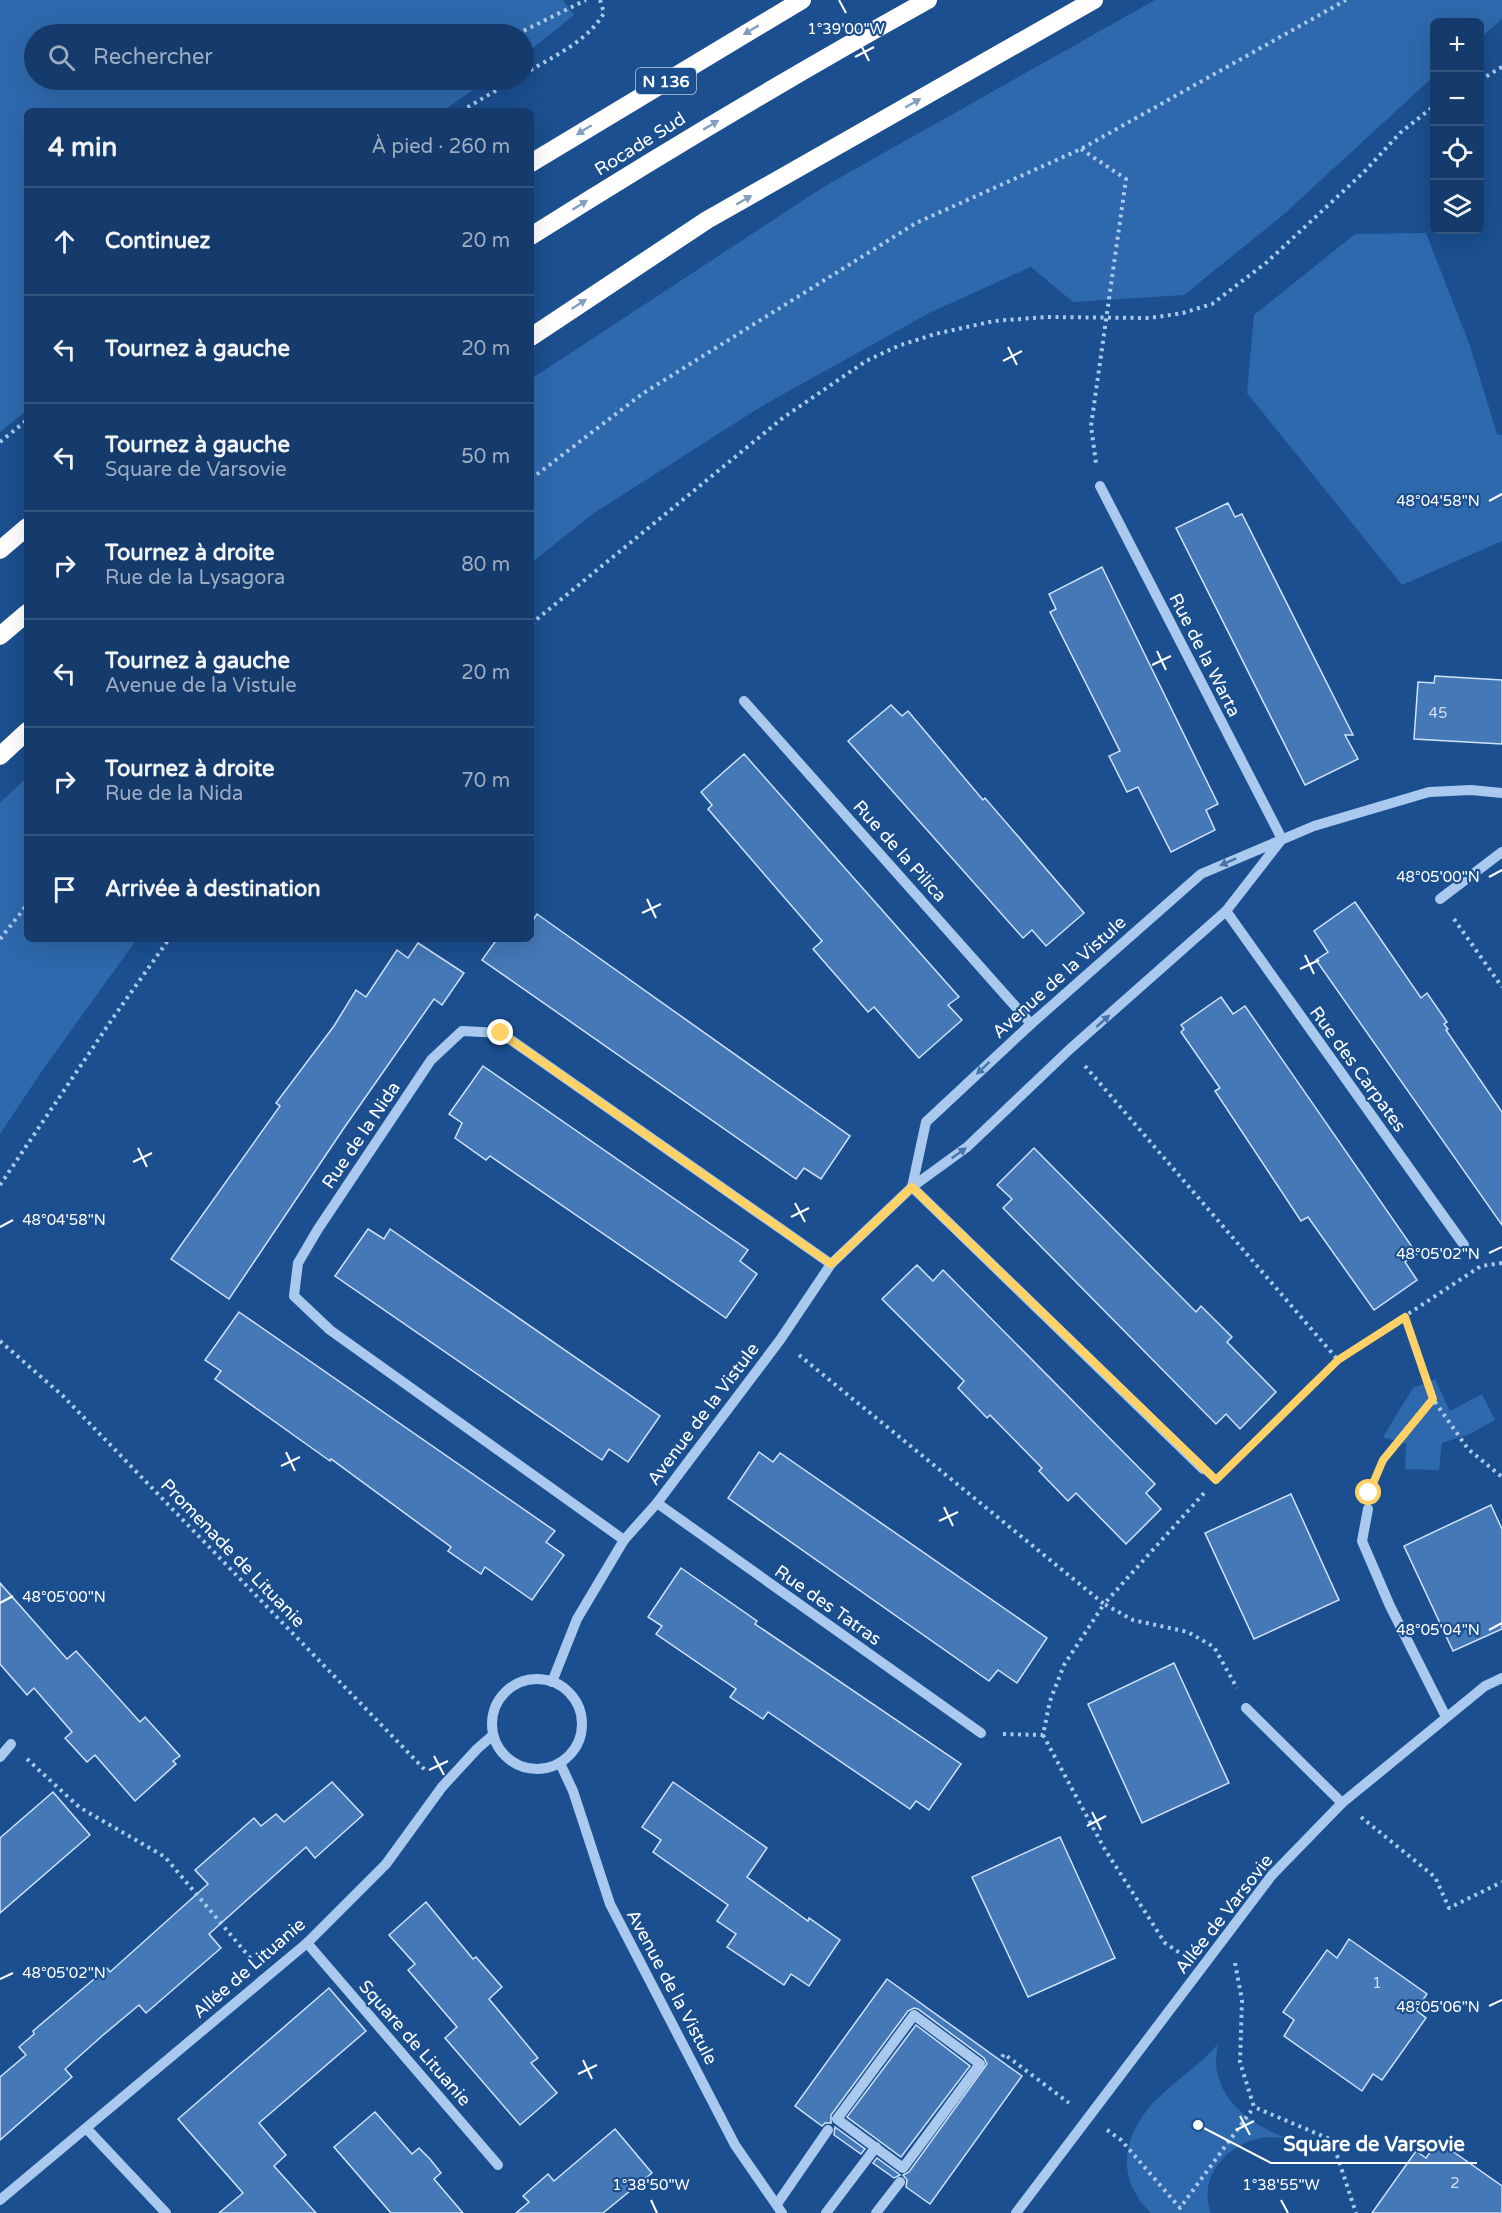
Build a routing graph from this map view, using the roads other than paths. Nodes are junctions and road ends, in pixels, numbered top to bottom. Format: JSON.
{"nodes":[{"id":1,"x":802,"y":0,"type":"edge"},
{"id":2,"x":928,"y":0,"type":"edge"},
{"id":3,"x":1094,"y":0,"type":"edge"},
{"id":4,"x":534,"y":161,"type":"edge"},
{"id":5,"x":534,"y":235,"type":"edge"},
{"id":6,"x":534,"y":335,"type":"edge"},
{"id":7,"x":1100,"y":486,"type":"road end"},
{"id":8,"x":24,"y":530,"type":"edge"},
{"id":9,"x":0,"y":550,"type":"edge"},
{"id":10,"x":24,"y":616,"type":"edge"},
{"id":11,"x":0,"y":636,"type":"edge"},
{"id":12,"x":744,"y":701,"type":"dead end"},
{"id":13,"x":24,"y":734,"type":"edge"},
{"id":14,"x":0,"y":756,"type":"edge"},
{"id":15,"x":1502,"y":793,"type":"edge"},
{"id":16,"x":1282,"y":839,"type":"junction"},
{"id":17,"x":1502,"y":852,"type":"edge"},
{"id":18,"x":1440,"y":899,"type":"road end"},
{"id":19,"x":1226,"y":911,"type":"junction"},
{"id":20,"x":1030,"y":1024,"type":"junction"},
{"id":21,"x":912,"y":1187,"type":"junction"},
{"id":22,"x":1464,"y":1245,"type":"dead end"},
{"id":23,"x":831,"y":1264,"type":"junction"},
{"id":24,"x":1203,"y":1469,"type":"road end"},
{"id":25,"x":657,"y":1503,"type":"junction"},
{"id":26,"x":1368,"y":1509,"type":"road end"},
{"id":27,"x":624,"y":1540,"type":"junction"},
{"id":28,"x":1502,"y":1678,"type":"edge"},
{"id":29,"x":552,"y":1682,"type":"junction"},
{"id":30,"x":1246,"y":1708,"type":"road end"},
{"id":31,"x":1446,"y":1717,"type":"junction"},
{"id":32,"x":981,"y":1733,"type":"road end"},
{"id":33,"x":493,"y":1735,"type":"junction"},
{"id":34,"x":11,"y":1744,"type":"road end"},
{"id":35,"x":0,"y":1757,"type":"edge"},
{"id":36,"x":560,"y":1764,"type":"junction"},
{"id":37,"x":1342,"y":1803,"type":"junction"},
{"id":38,"x":307,"y":1943,"type":"junction"},
{"id":39,"x":87,"y":2129,"type":"junction"},
{"id":40,"x":828,"y":2130,"type":"dead end"},
{"id":41,"x":876,"y":2147,"type":"junction"},
{"id":42,"x":498,"y":2165,"type":"dead end"},
{"id":43,"x":900,"y":2182,"type":"dead end"},
{"id":44,"x":0,"y":2200,"type":"edge"},
{"id":45,"x":779,"y":2208,"type":"edge"},
{"id":46,"x":166,"y":2213,"type":"edge"},
{"id":47,"x":826,"y":2213,"type":"edge"},
{"id":48,"x":876,"y":2213,"type":"edge"},
{"id":49,"x":1016,"y":2213,"type":"edge"}],
"edges":[{"from":1,"to":4,"type":"highway","number":"N 136","one_way":true},
{"from":5,"to":2,"type":"highway","name":"Rocade Sud","one_way":true},
{"from":6,"to":3,"type":"highway","one_way":true},
{"from":7,"to":16,"type":"street","name":"Rue de la Warta"},
{"from":8,"to":9,"type":"highway"},
{"from":10,"to":11,"type":"highway"},
{"from":12,"to":20,"type":"street","name":"Rue de la Pilica"},
{"from":13,"to":14,"type":"highway"},
{"from":15,"to":16,"type":"street","name":"Avenue de la Vistule"},
{"from":16,"to":19,"type":"street","name":"Avenue de la Vistule"},
{"from":16,"to":20,"type":"street","name":"Avenue de la Vistule","one_way":true},
{"from":17,"to":18,"type":"street"},
{"from":21,"to":19,"type":"street","name":"Avenue de la Vistule","one_way":true},
{"from":19,"to":22,"type":"street","name":"Rue des Carpates"},
{"from":20,"to":21,"type":"street","name":"Avenue de la Vistule","one_way":true},
{"from":21,"to":23,"type":"street","name":"Avenue de la Vistule"},
{"from":21,"to":24,"type":"street"},
{"from":23,"to":25,"type":"street","name":"Avenue de la Vistule"},
{"from":23,"to":27,"type":"street","name":"Rue de la Nida"},
{"from":25,"to":27,"type":"street","name":"Avenue de la Vistule"},
{"from":25,"to":32,"type":"street","name":"Rue des Tatras"},
{"from":26,"to":31,"type":"street"},
{"from":27,"to":29,"type":"street","name":"Avenue de la Vistule"},
{"from":28,"to":31,"type":"street","name":"Allée de Varsovie"},
{"from":29,"to":33,"type":"street"},
{"from":29,"to":36,"type":"street"},
{"from":30,"to":37,"type":"street"},
{"from":31,"to":37,"type":"street","name":"Allée de Varsovie"},
{"from":33,"to":36,"type":"street"},
{"from":33,"to":38,"type":"street","name":"Allée de Lituanie"},
{"from":34,"to":35,"type":"street"},
{"from":36,"to":45,"type":"street","name":"Avenue de la Vistule"},
{"from":37,"to":49,"type":"street","name":"Allée de Varsovie"},
{"from":38,"to":39,"type":"street","name":"Allée de Lituanie"},
{"from":38,"to":42,"type":"street","name":"Square de Lituanie"},
{"from":39,"to":44,"type":"street","name":"Allée de Lituanie"},
{"from":39,"to":46,"type":"street"},
{"from":40,"to":45,"type":"street"},
{"from":41,"to":41,"type":"street"},
{"from":41,"to":47,"type":"street"},
{"from":43,"to":48,"type":"street"}]}
